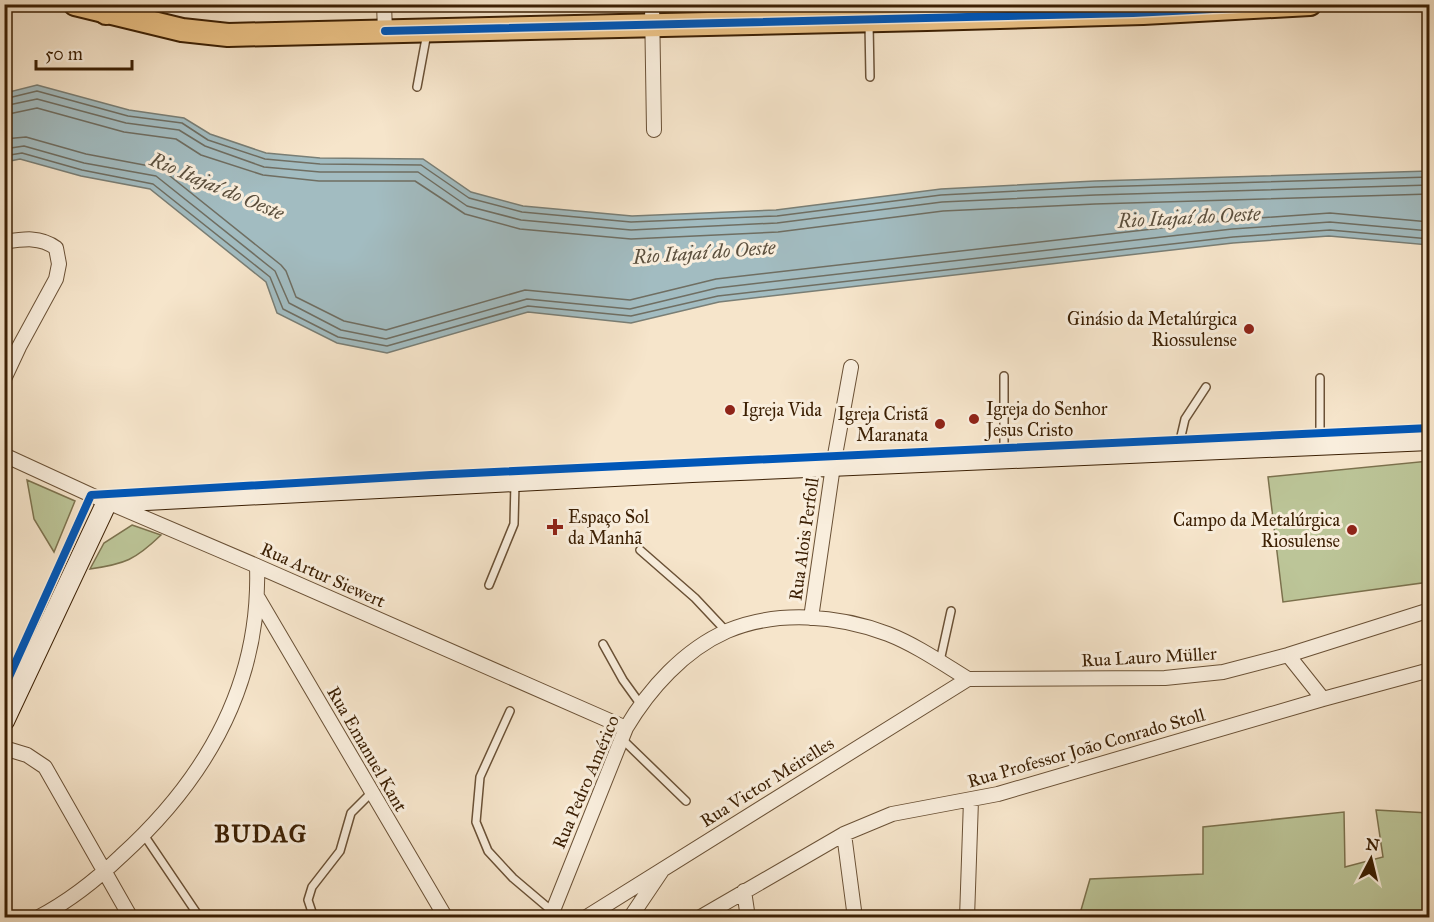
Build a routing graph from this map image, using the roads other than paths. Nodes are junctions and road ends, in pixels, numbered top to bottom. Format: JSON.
{"nodes":[{"id":1,"x":75,"y":4,"type":"edge"},
{"id":2,"x":384,"y":4,"type":"edge"},
{"id":3,"x":1310,"y":4,"type":"edge"},
{"id":4,"x":1133,"y":9,"type":"edge"},
{"id":5,"x":115,"y":10,"type":"edge"},
{"id":6,"x":927,"y":12,"type":"edge"},
{"id":7,"x":652,"y":15,"type":"edge"},
{"id":8,"x":869,"y":21,"type":"junction"},
{"id":9,"x":385,"y":31,"type":"junction"},
{"id":10,"x":427,"y":31,"type":"junction"},
{"id":11,"x":870,"y":77,"type":"dead end"},
{"id":12,"x":417,"y":87,"type":"dead end"},
{"id":13,"x":654,"y":130,"type":"dead end"},
{"id":14,"x":4,"y":242,"type":"edge"},
{"id":15,"x":851,"y":367,"type":"dead end"},
{"id":16,"x":1004,"y":376,"type":"dead end"},
{"id":17,"x":1320,"y":378,"type":"dead end"},
{"id":18,"x":4,"y":379,"type":"edge"},
{"id":19,"x":1206,"y":387,"type":"dead end"},
{"id":20,"x":1430,"y":440,"type":"edge"},
{"id":21,"x":1320,"y":445,"type":"junction"},
{"id":22,"x":1178,"y":451,"type":"junction"},
{"id":23,"x":4,"y":455,"type":"edge"},
{"id":24,"x":1004,"y":459,"type":"junction"},
{"id":25,"x":833,"y":466,"type":"junction"},
{"id":26,"x":515,"y":480,"type":"junction"},
{"id":27,"x":107,"y":502,"type":"junction"},
{"id":28,"x":640,"y":550,"type":"dead end"},
{"id":29,"x":257,"y":566,"type":"junction"},
{"id":30,"x":489,"y":585,"type":"dead end"},
{"id":31,"x":258,"y":598,"type":"junction"},
{"id":32,"x":1430,"y":610,"type":"edge"},
{"id":33,"x":951,"y":611,"type":"dead end"},
{"id":34,"x":811,"y":618,"type":"junction"},
{"id":35,"x":726,"y":631,"type":"junction"},
{"id":36,"x":603,"y":644,"type":"dead end"},
{"id":37,"x":1288,"y":656,"type":"junction"},
{"id":38,"x":940,"y":662,"type":"junction"},
{"id":39,"x":1430,"y":670,"type":"edge"},
{"id":40,"x":968,"y":679,"type":"junction"},
{"id":41,"x":1323,"y":699,"type":"junction"},
{"id":42,"x":641,"y":705,"type":"junction"},
{"id":43,"x":510,"y":711,"type":"dead end"},
{"id":44,"x":4,"y":721,"type":"edge"},
{"id":45,"x":624,"y":734,"type":"junction"},
{"id":46,"x":4,"y":747,"type":"edge"},
{"id":47,"x":372,"y":792,"type":"junction"},
{"id":48,"x":971,"y":800,"type":"junction"},
{"id":49,"x":686,"y":801,"type":"dead end"},
{"id":50,"x":844,"y":834,"type":"junction"},
{"id":51,"x":144,"y":835,"type":"junction"},
{"id":52,"x":665,"y":866,"type":"junction"},
{"id":53,"x":104,"y":872,"type":"junction"},
{"id":54,"x":744,"y":891,"type":"junction"},
{"id":55,"x":551,"y":914,"type":"edge"},
{"id":56,"x":37,"y":918,"type":"edge"},
{"id":57,"x":131,"y":918,"type":"edge"},
{"id":58,"x":200,"y":918,"type":"edge"},
{"id":59,"x":314,"y":918,"type":"edge"},
{"id":60,"x":446,"y":918,"type":"edge"},
{"id":61,"x":585,"y":918,"type":"edge"},
{"id":62,"x":630,"y":918,"type":"edge"},
{"id":63,"x":699,"y":918,"type":"edge"},
{"id":64,"x":748,"y":918,"type":"edge"},
{"id":65,"x":855,"y":918,"type":"edge"},
{"id":66,"x":967,"y":918,"type":"edge"}],
"edges":[{"from":1,"to":5,"type":"main road"},
{"from":2,"to":9,"type":"street"},
{"from":3,"to":4,"type":"main road"},
{"from":4,"to":6,"type":"main road"},
{"from":5,"to":9,"type":"main road"},
{"from":6,"to":8,"type":"main road"},
{"from":7,"to":8,"type":"main road"},
{"from":7,"to":10,"type":"main road"},
{"from":7,"to":13,"type":"street"},
{"from":8,"to":11,"type":"lane"},
{"from":9,"to":10,"type":"main road"},
{"from":10,"to":12,"type":"lane"},
{"from":14,"to":18,"type":"street"},
{"from":15,"to":25,"type":"street","name":"Rua Alois Perfoll"},
{"from":16,"to":24,"type":"lane"},
{"from":17,"to":21,"type":"lane"},
{"from":19,"to":22,"type":"lane"},
{"from":20,"to":21,"type":"main road"},
{"from":21,"to":22,"type":"main road"},
{"from":22,"to":24,"type":"main road"},
{"from":23,"to":27,"type":"street","name":"Rua Artur Siewert"},
{"from":24,"to":25,"type":"main road"},
{"from":25,"to":26,"type":"main road"},
{"from":25,"to":34,"type":"street","name":"Rua Alois Perfoll"},
{"from":26,"to":27,"type":"main road"},
{"from":26,"to":30,"type":"lane"},
{"from":27,"to":29,"type":"street","name":"Rua Artur Siewert"},
{"from":27,"to":44,"type":"main road"},
{"from":28,"to":35,"type":"lane"},
{"from":29,"to":31,"type":"street"},
{"from":29,"to":45,"type":"street","name":"Rua Artur Siewert"},
{"from":31,"to":47,"type":"street","name":"Rua Emanuel Kant"},
{"from":31,"to":51,"type":"street"},
{"from":32,"to":37,"type":"street","name":"Rua Lauro Müller"},
{"from":33,"to":38,"type":"lane"},
{"from":34,"to":35,"type":"street","name":"Rua Pedro Américo"},
{"from":34,"to":38,"type":"street","name":"Rua Pedro Américo"},
{"from":35,"to":42,"type":"street","name":"Rua Pedro Américo"},
{"from":36,"to":42,"type":"lane"},
{"from":37,"to":40,"type":"street","name":"Rua Lauro Müller"},
{"from":37,"to":41,"type":"street"},
{"from":38,"to":40,"type":"street","name":"Rua Pedro Américo"},
{"from":39,"to":41,"type":"street","name":"Rua Professor João Conrado Stoll"},
{"from":40,"to":52,"type":"street","name":"Rua Victor Meirelles"},
{"from":41,"to":48,"type":"street","name":"Rua Professor João Conrado Stoll"},
{"from":42,"to":45,"type":"street","name":"Rua Pedro Américo"},
{"from":43,"to":55,"type":"lane"},
{"from":45,"to":49,"type":"lane"},
{"from":45,"to":55,"type":"street","name":"Rua Pedro Américo"},
{"from":46,"to":53,"type":"street"},
{"from":47,"to":59,"type":"lane"},
{"from":47,"to":60,"type":"street","name":"Rua Emanuel Kant"},
{"from":48,"to":50,"type":"street","name":"Rua Professor João Conrado Stoll"},
{"from":48,"to":66,"type":"street"},
{"from":50,"to":54,"type":"street","name":"Rua Professor João Conrado Stoll"},
{"from":50,"to":65,"type":"street"},
{"from":51,"to":53,"type":"street"},
{"from":51,"to":58,"type":"lane"},
{"from":52,"to":61,"type":"street","name":"Rua Victor Meirelles"},
{"from":52,"to":62,"type":"street"},
{"from":53,"to":56,"type":"street"},
{"from":53,"to":57,"type":"street"},
{"from":54,"to":63,"type":"street","name":"Rua Professor João Conrado Stoll"},
{"from":54,"to":64,"type":"street"}]}
